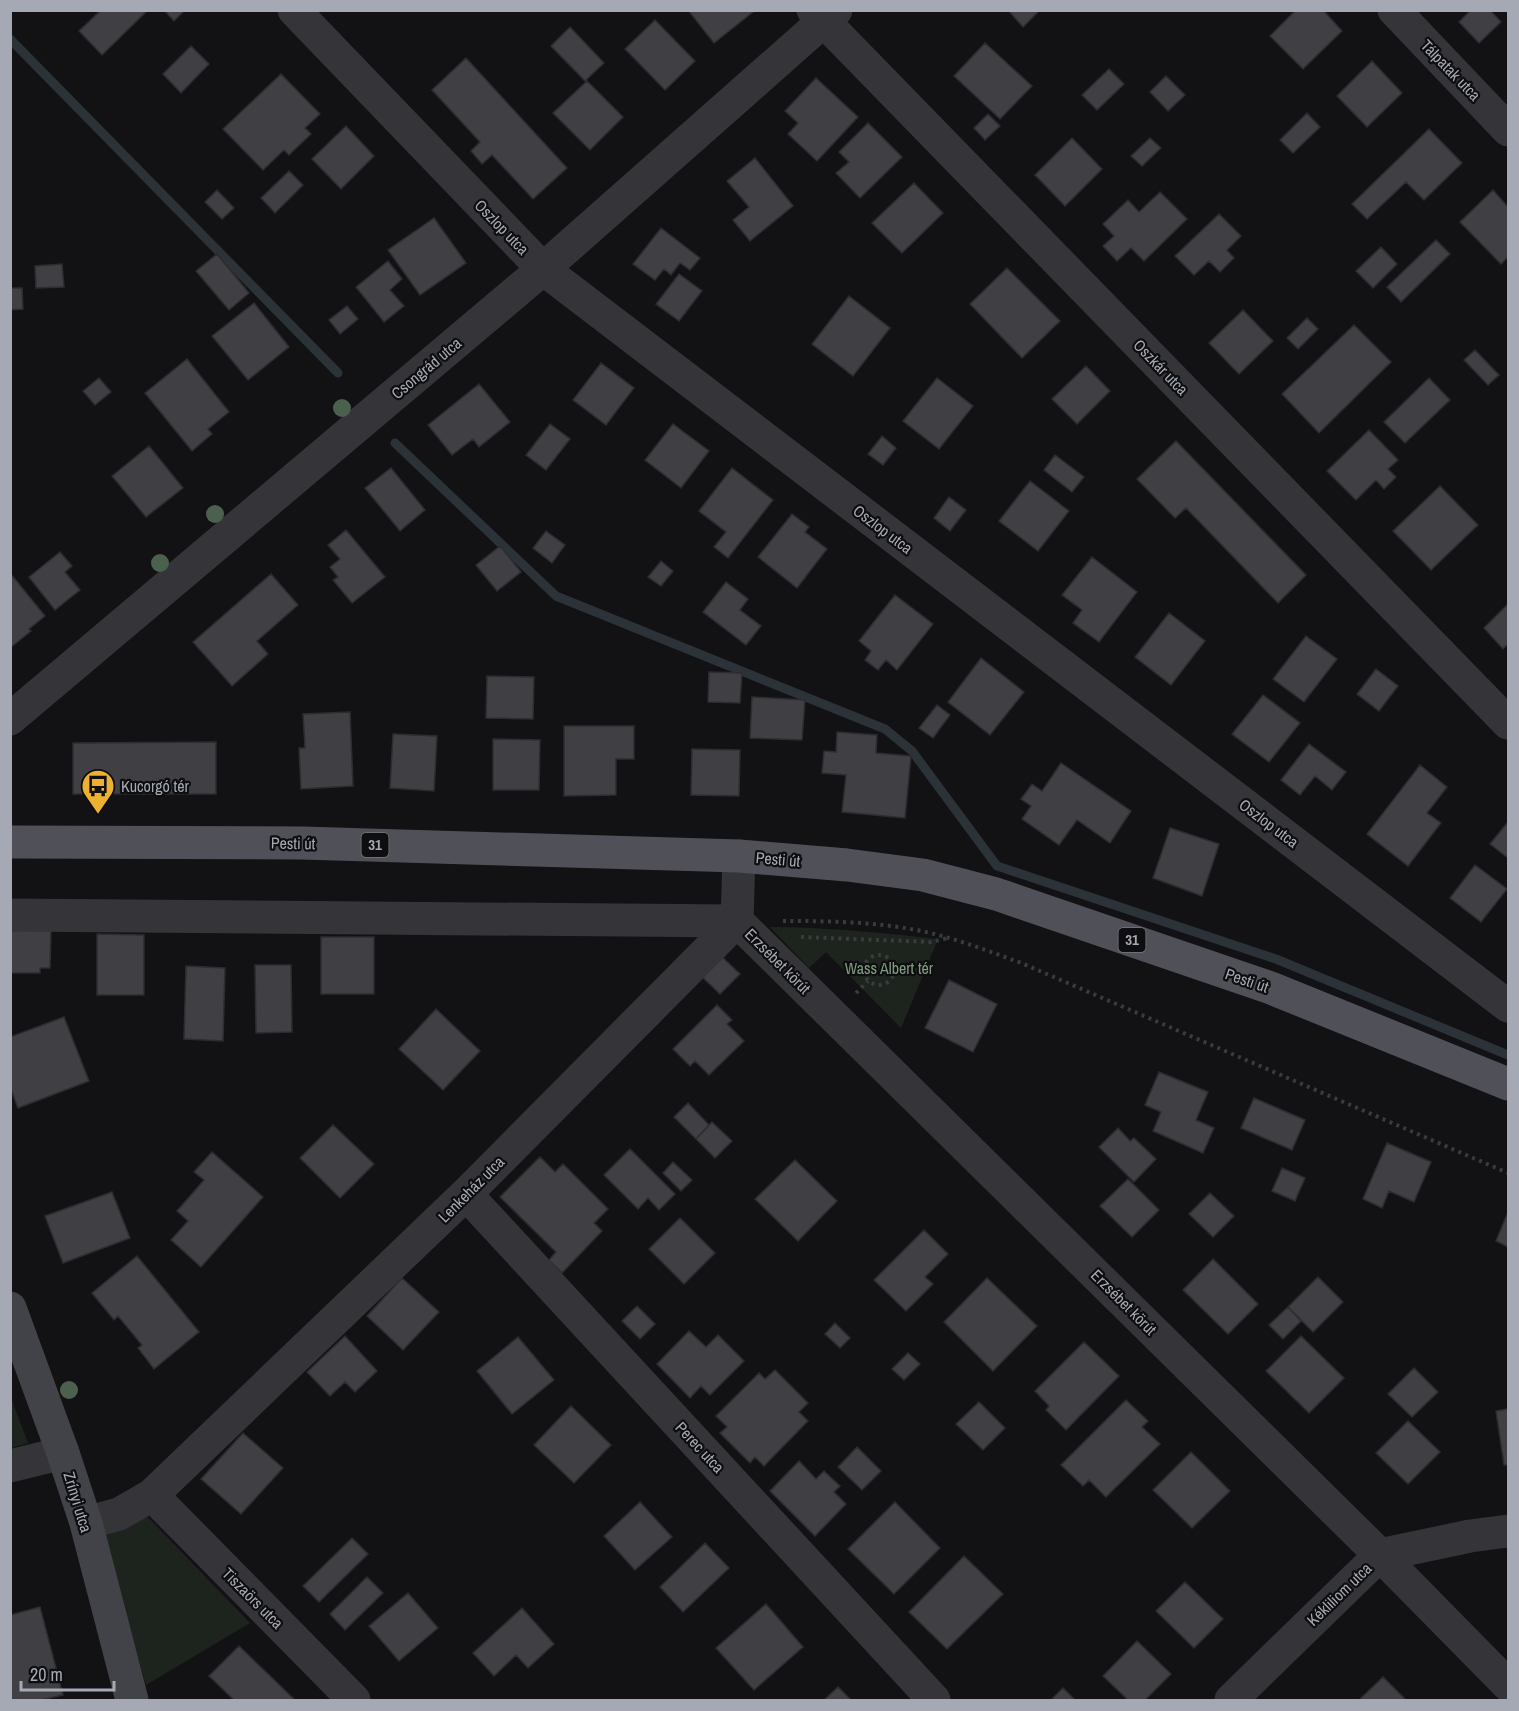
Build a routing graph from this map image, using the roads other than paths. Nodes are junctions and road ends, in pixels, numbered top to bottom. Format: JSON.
{"nodes":[{"id":1,"x":294,"y":10,"type":"edge"},
{"id":2,"x":1394,"y":10,"type":"edge"},
{"id":3,"x":824,"y":14,"type":"edge"},
{"id":4,"x":1509,"y":130,"type":"edge"},
{"id":5,"x":543,"y":269,"type":"junction"},
{"id":6,"x":10,"y":719,"type":"edge"},
{"id":7,"x":1509,"y":723,"type":"edge"},
{"id":8,"x":10,"y":842,"type":"edge"},
{"id":9,"x":739,"y":856,"type":"junction"},
{"id":10,"x":10,"y":915,"type":"edge"},
{"id":11,"x":737,"y":921,"type":"junction"},
{"id":12,"x":1509,"y":1006,"type":"edge"},
{"id":13,"x":1509,"y":1084,"type":"edge"},
{"id":14,"x":466,"y":1194,"type":"junction"},
{"id":15,"x":10,"y":1308,"type":"edge"},
{"id":16,"x":63,"y":1453,"type":"junction"},
{"id":17,"x":10,"y":1466,"type":"edge"},
{"id":18,"x":152,"y":1495,"type":"junction"},
{"id":19,"x":86,"y":1523,"type":"junction"},
{"id":20,"x":1509,"y":1530,"type":"edge"},
{"id":21,"x":1380,"y":1555,"type":"junction"},
{"id":22,"x":1509,"y":1685,"type":"edge"},
{"id":23,"x":132,"y":1701,"type":"edge"},
{"id":24,"x":354,"y":1701,"type":"edge"},
{"id":25,"x":934,"y":1701,"type":"edge"},
{"id":26,"x":1231,"y":1701,"type":"edge"}],
"edges":[{"from":1,"to":5,"type":"street","name":"Oszlop utca"},
{"from":2,"to":4,"type":"street","name":"Tálpatak utca"},
{"from":3,"to":5,"type":"street","name":"Csongrád utca"},
{"from":3,"to":7,"type":"street","name":"Oszkár utca"},
{"from":5,"to":6,"type":"street","name":"Csongrád utca"},
{"from":5,"to":12,"type":"street","name":"Oszlop utca"},
{"from":8,"to":9,"type":"main road","name":"Pesti út","number":"31"},
{"from":9,"to":11,"type":"street"},
{"from":9,"to":13,"type":"main road","name":"Pesti út","number":"31"},
{"from":10,"to":11,"type":"street"},
{"from":11,"to":14,"type":"street","name":"Lenkeház utca"},
{"from":11,"to":21,"type":"street","name":"Erzsébet körút"},
{"from":14,"to":18,"type":"street","name":"Lenkeház utca"},
{"from":14,"to":25,"type":"street","name":"Perec utca"},
{"from":15,"to":16,"type":"main road","name":"Zrínyi utca"},
{"from":16,"to":17,"type":"street"},
{"from":16,"to":19,"type":"main road","name":"Zrínyi utca"},
{"from":18,"to":19,"type":"street","name":"Lenkeház utca"},
{"from":18,"to":24,"type":"street","name":"Tiszaörs utca"},
{"from":19,"to":23,"type":"main road","name":"Zrínyi utca"},
{"from":20,"to":21,"type":"street","name":"Kékliliom utca"},
{"from":21,"to":22,"type":"street","name":"Erzsébet körút"},
{"from":21,"to":26,"type":"street","name":"Kékliliom utca"}]}
